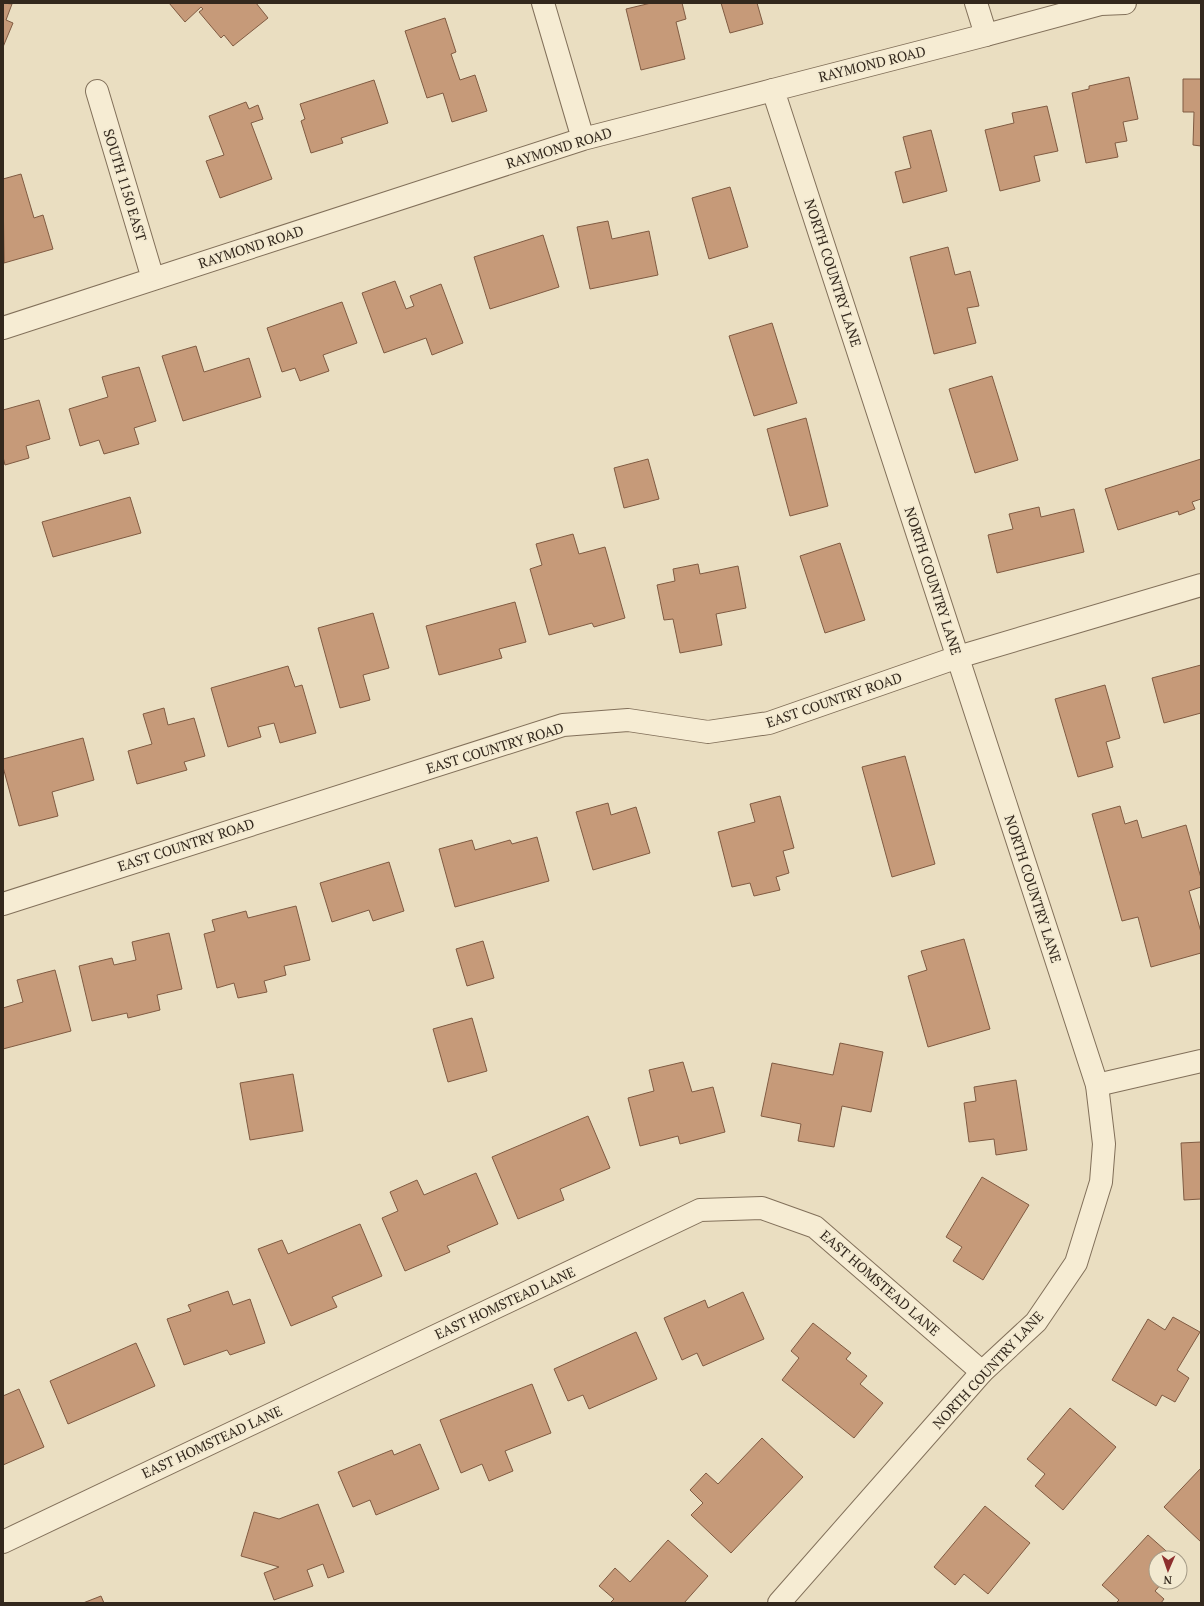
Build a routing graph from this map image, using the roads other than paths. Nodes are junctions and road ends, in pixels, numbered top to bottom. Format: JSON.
{"nodes":[{"id":1,"x":543,"y":3,"type":"edge"},
{"id":2,"x":976,"y":3,"type":"edge"},
{"id":3,"x":1125,"y":3,"type":"edge"},
{"id":4,"x":986,"y":35,"type":"junction"},
{"id":5,"x":773,"y":90,"type":"junction"},
{"id":6,"x":97,"y":91,"type":"dead end"},
{"id":7,"x":583,"y":139,"type":"junction"},
{"id":8,"x":153,"y":279,"type":"junction"},
{"id":9,"x":3,"y":328,"type":"edge"},
{"id":10,"x":1201,"y":585,"type":"edge"},
{"id":11,"x":958,"y":657,"type":"junction"},
{"id":12,"x":3,"y":904,"type":"edge"},
{"id":13,"x":1201,"y":1061,"type":"edge"},
{"id":14,"x":1097,"y":1085,"type":"junction"},
{"id":15,"x":982,"y":1372,"type":"junction"},
{"id":16,"x":3,"y":1542,"type":"edge"},
{"id":17,"x":779,"y":1603,"type":"edge"}],
"edges":[{"from":1,"to":7,"type":"street"},
{"from":2,"to":4,"type":"street"},
{"from":3,"to":4,"type":"street","name":"RAYMOND ROAD"},
{"from":4,"to":5,"type":"street","name":"RAYMOND ROAD"},
{"from":5,"to":7,"type":"street","name":"RAYMOND ROAD"},
{"from":5,"to":11,"type":"street","name":"NORTH COUNTRY LANE"},
{"from":6,"to":8,"type":"street","name":"SOUTH 1150 EAST"},
{"from":7,"to":8,"type":"street","name":"RAYMOND ROAD"},
{"from":8,"to":9,"type":"street","name":"RAYMOND ROAD"},
{"from":10,"to":11,"type":"street","name":"EAST COUNTRY ROAD"},
{"from":11,"to":12,"type":"street","name":"EAST COUNTRY ROAD"},
{"from":11,"to":14,"type":"street","name":"NORTH COUNTRY LANE"},
{"from":13,"to":14,"type":"street"},
{"from":14,"to":15,"type":"street","name":"NORTH COUNTRY LANE"},
{"from":15,"to":16,"type":"street","name":"EAST HOMSTEAD LANE"},
{"from":15,"to":17,"type":"street","name":"NORTH COUNTRY LANE"}]}
